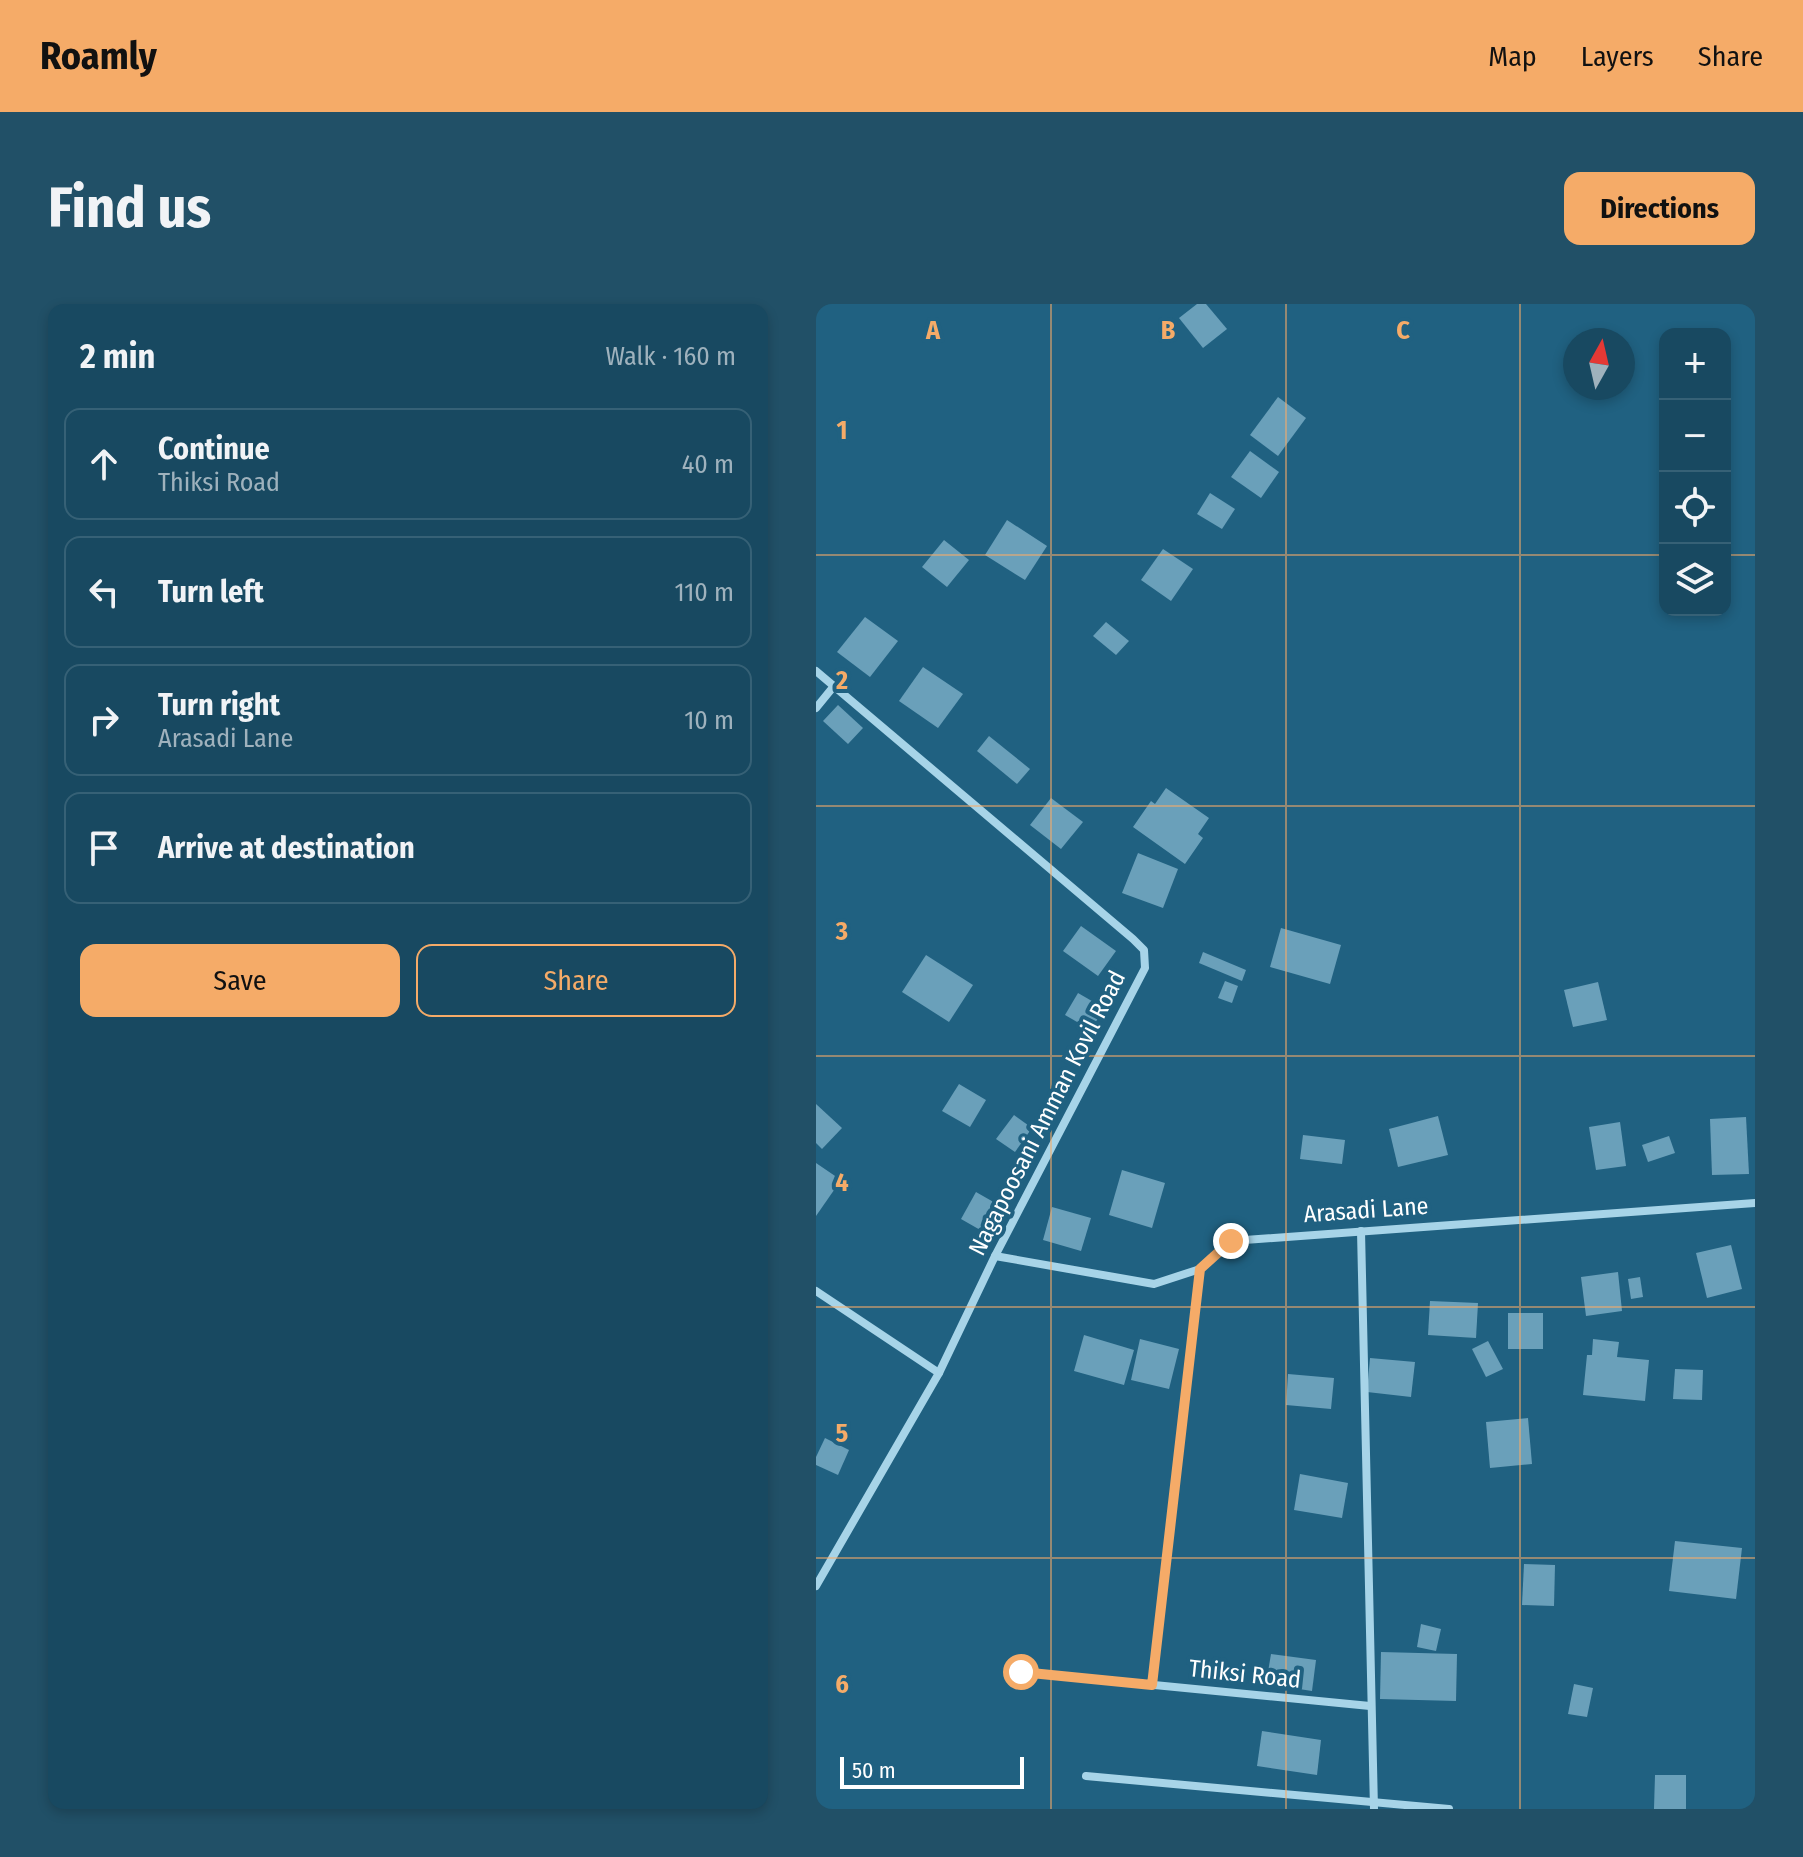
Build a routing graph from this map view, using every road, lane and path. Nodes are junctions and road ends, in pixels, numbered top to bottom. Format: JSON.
{"nodes":[{"id":1,"x":816,"y":671,"type":"edge"},
{"id":2,"x":834,"y":686,"type":"junction"},
{"id":3,"x":816,"y":708,"type":"edge"},
{"id":4,"x":1755,"y":1203,"type":"edge"},
{"id":5,"x":1361,"y":1231,"type":"junction"},
{"id":6,"x":995,"y":1256,"type":"junction"},
{"id":7,"x":1200,"y":1269,"type":"junction"},
{"id":8,"x":816,"y":1291,"type":"edge"},
{"id":9,"x":939,"y":1373,"type":"junction"},
{"id":10,"x":816,"y":1586,"type":"edge"},
{"id":11,"x":1021,"y":1672,"type":"dead end"},
{"id":12,"x":1152,"y":1685,"type":"junction"},
{"id":13,"x":1370,"y":1706,"type":"junction"},
{"id":14,"x":1086,"y":1776,"type":"dead end"},
{"id":15,"x":1374,"y":1806,"type":"edge"},
{"id":16,"x":1449,"y":1809,"type":"edge"}],
"edges":[{"from":1,"to":2,"type":"street","name":"Nagapoosani Amman Kovil Road"},
{"from":2,"to":3,"type":"street"},
{"from":2,"to":6,"type":"street","name":"Nagapoosani Amman Kovil Road"},
{"from":4,"to":5,"type":"street","name":"Arasadi Lane"},
{"from":5,"to":7,"type":"street","name":"Arasadi Lane"},
{"from":5,"to":13,"type":"street"},
{"from":6,"to":7,"type":"street","name":"Arasadi Lane"},
{"from":6,"to":9,"type":"street","name":"Nagapoosani Amman Kovil Road"},
{"from":7,"to":12,"type":"street"},
{"from":8,"to":9,"type":"street"},
{"from":9,"to":10,"type":"street","name":"Nagapoosani Amman Kovil Road"},
{"from":11,"to":12,"type":"street","name":"Thiksi Road"},
{"from":12,"to":13,"type":"street","name":"Thiksi Road"},
{"from":13,"to":15,"type":"street"},
{"from":14,"to":15,"type":"street"},
{"from":15,"to":16,"type":"street"}]}
